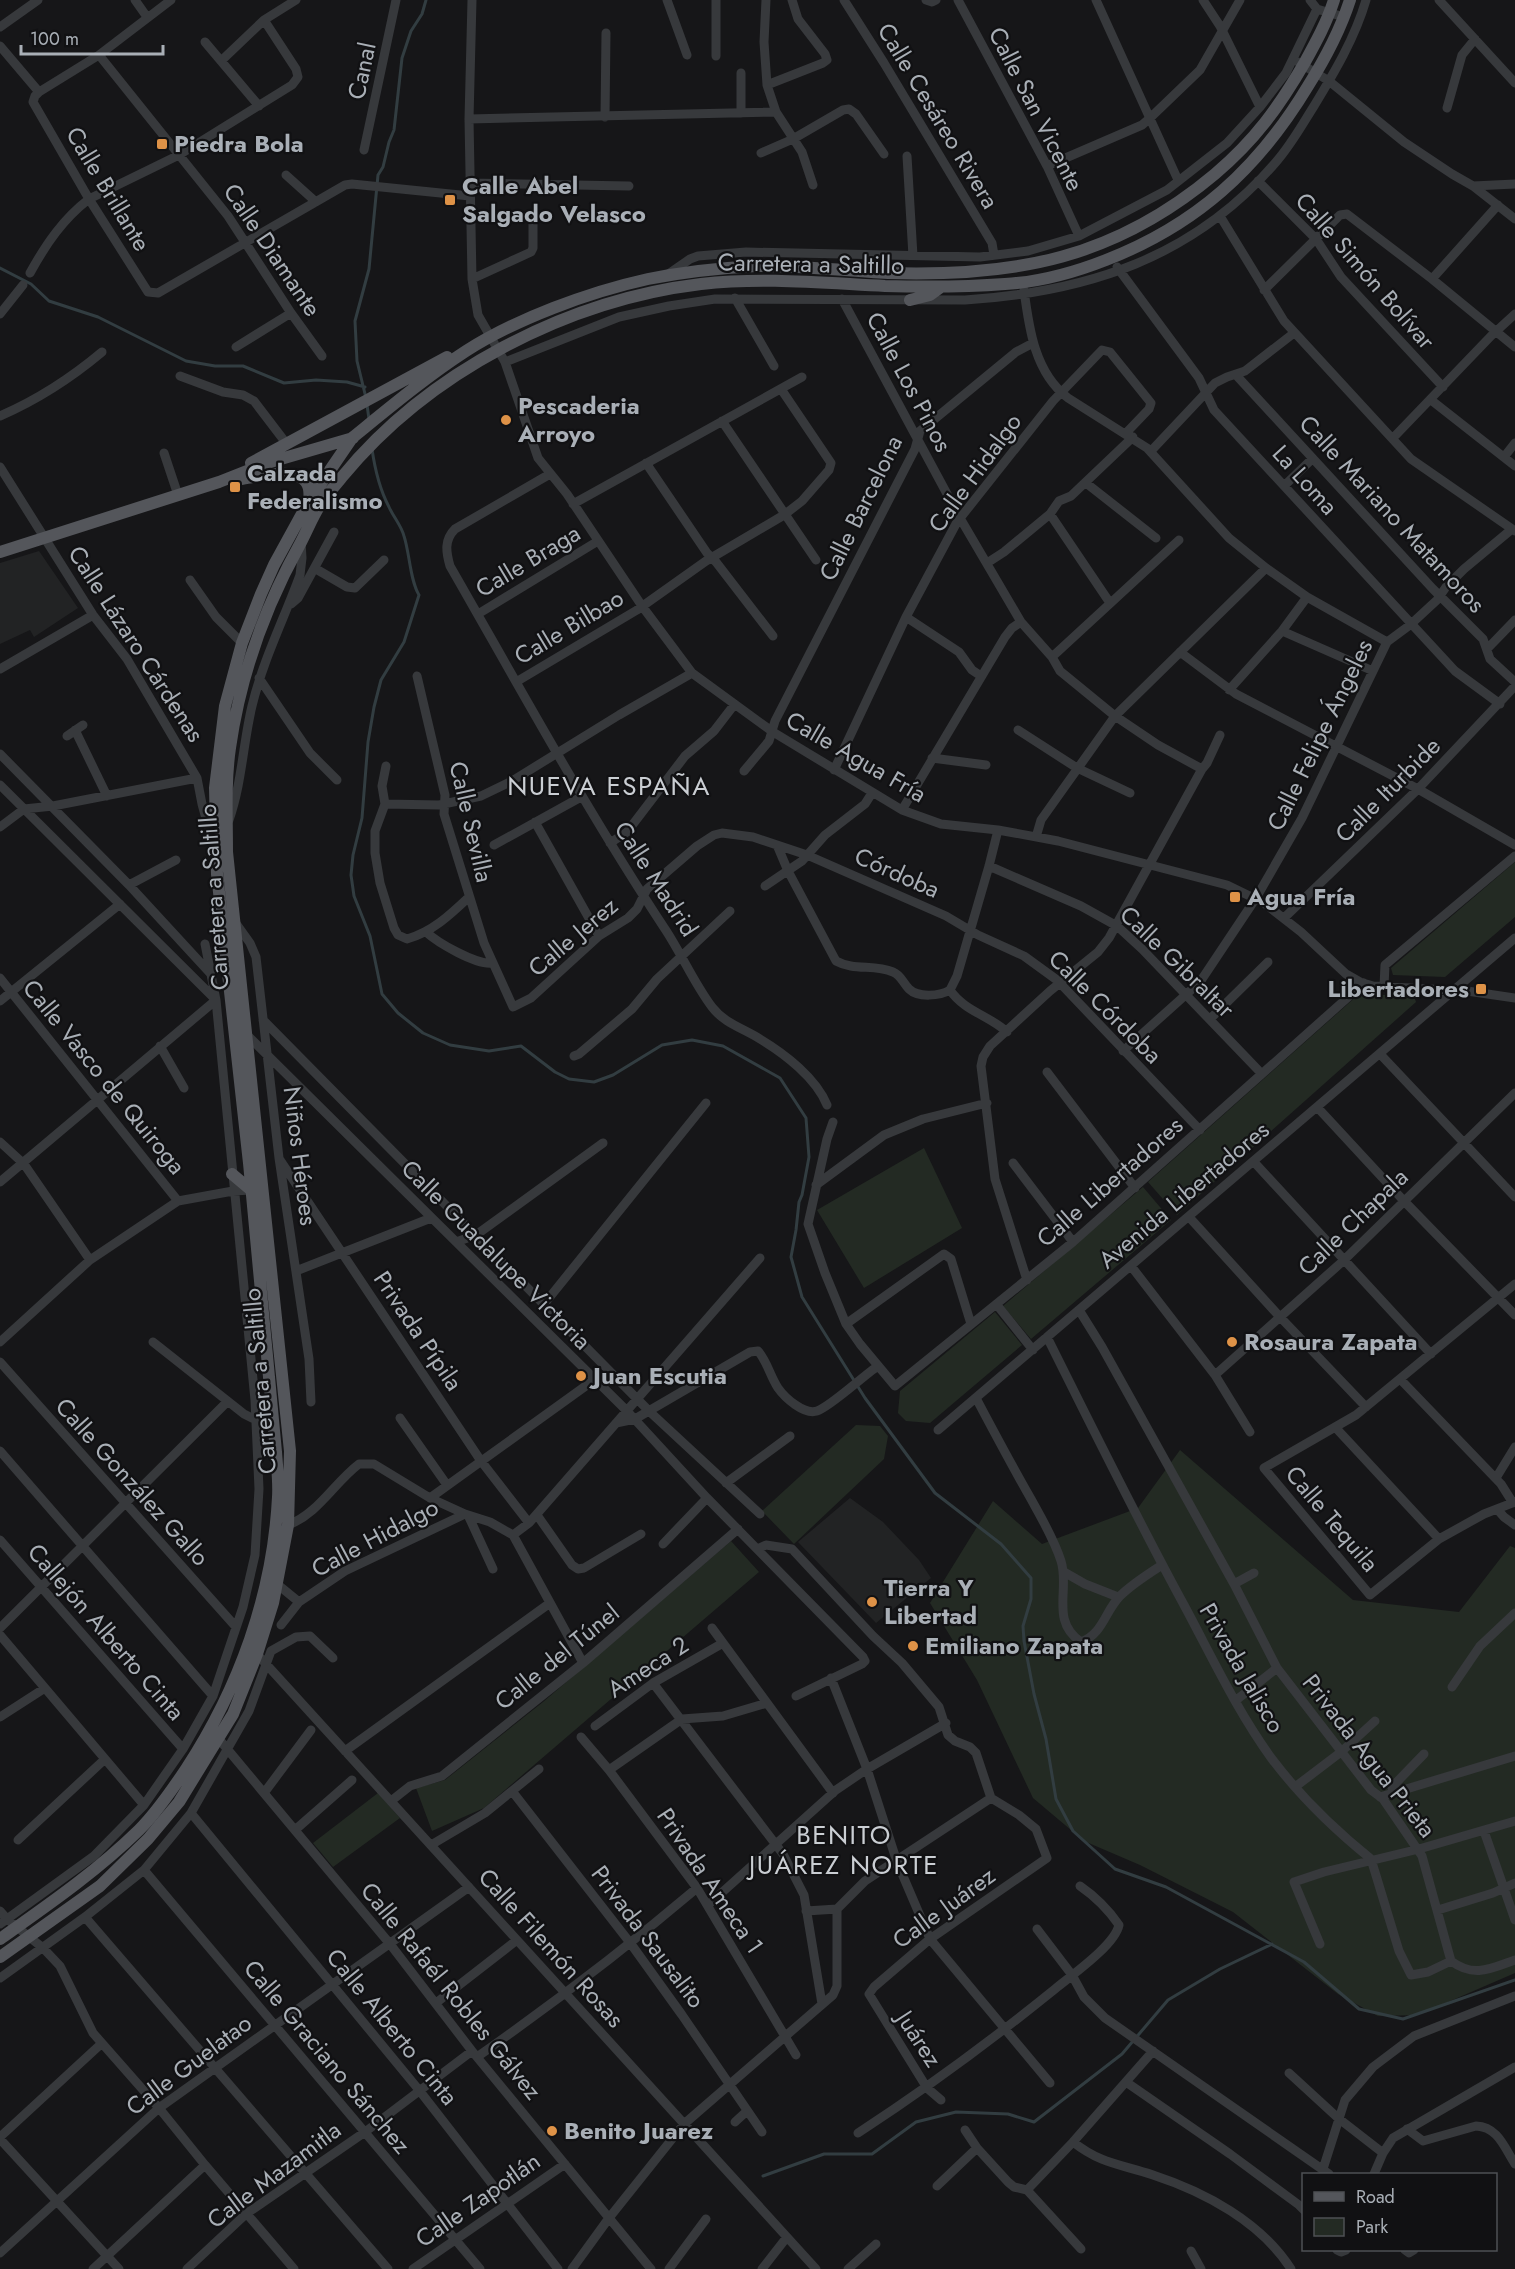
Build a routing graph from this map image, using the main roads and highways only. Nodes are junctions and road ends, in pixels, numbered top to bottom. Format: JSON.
{"nodes":[{"id":1,"x":1334,"y":0,"type":"edge"},
{"id":2,"x":1350,"y":0,"type":"edge"},
{"id":3,"x":941,"y":287,"type":"junction"},
{"id":4,"x":910,"y":300,"type":"road end"},
{"id":5,"x":407,"y":386,"type":"junction"},
{"id":6,"x":384,"y":432,"type":"junction"},
{"id":7,"x":358,"y":435,"type":"junction"},
{"id":8,"x":219,"y":482,"type":"junction"},
{"id":9,"x":309,"y":501,"type":"junction"},
{"id":10,"x":0,"y":552,"type":"edge"},
{"id":11,"x":232,"y":1174,"type":"road end"},
{"id":12,"x":251,"y":1190,"type":"junction"},
{"id":13,"x":8,"y":1924,"type":"edge"},
{"id":14,"x":0,"y":1939,"type":"edge"},
{"id":15,"x":0,"y":1957,"type":"edge"}],
"edges":[{"from":1,"to":5,"type":"main road","name":"Carretera a Saltillo"},
{"from":2,"to":3,"type":"main road","name":"Carretera a Saltillo"},
{"from":3,"to":4,"type":"main road"},
{"from":3,"to":6,"type":"main road","name":"Carretera a Saltillo"},
{"from":5,"to":7,"type":"main road","name":"Carretera a Saltillo"},
{"from":5,"to":8,"type":"main road"},
{"from":6,"to":7,"type":"main road"},
{"from":6,"to":15,"type":"main road","name":"Carretera a Saltillo"},
{"from":7,"to":8,"type":"main road"},
{"from":7,"to":9,"type":"main road","name":"Carretera a Saltillo"},
{"from":8,"to":9,"type":"main road"},
{"from":8,"to":10,"type":"main road"},
{"from":9,"to":12,"type":"main road","name":"Carretera a Saltillo"},
{"from":11,"to":12,"type":"main road"},
{"from":12,"to":13,"type":"main road","name":"Carretera a Saltillo"},
{"from":13,"to":14,"type":"main road","name":"Carretera a Saltillo"}]}
